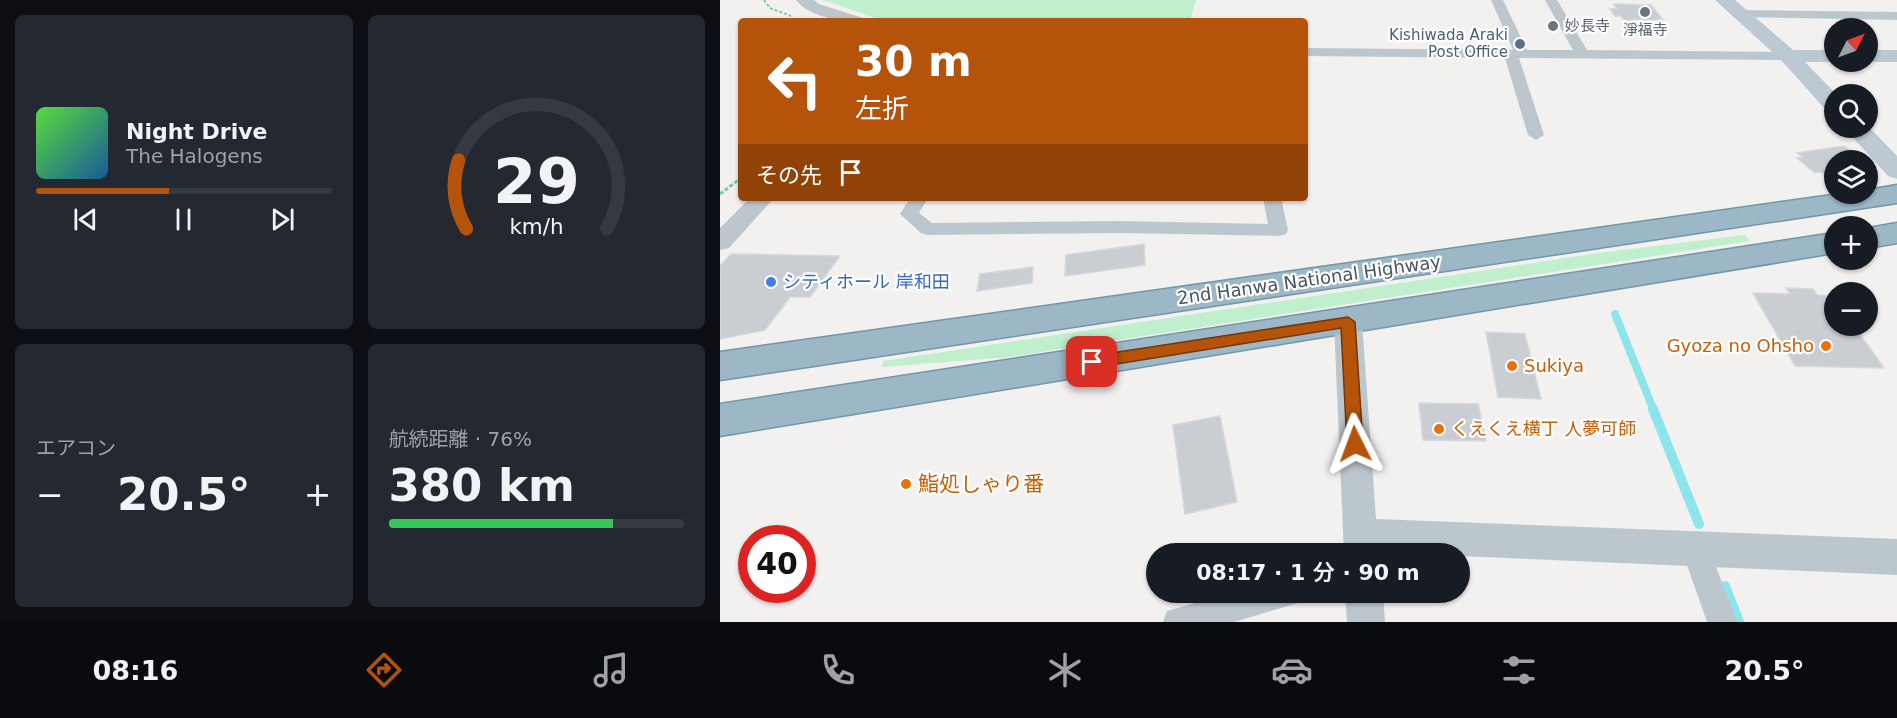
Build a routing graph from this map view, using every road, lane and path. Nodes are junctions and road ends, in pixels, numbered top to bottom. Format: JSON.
{"nodes":[{"id":1,"x":804,"y":0,"type":"edge"},
{"id":2,"x":1497,"y":0,"type":"edge"},
{"id":3,"x":1551,"y":0,"type":"edge"},
{"id":4,"x":1724,"y":0,"type":"edge"},
{"id":5,"x":1739,"y":14,"type":"junction"},
{"id":6,"x":1897,"y":16,"type":"edge"},
{"id":7,"x":848,"y":18,"type":"edge"},
{"id":8,"x":1308,"y":52,"type":"edge"},
{"id":9,"x":1516,"y":54,"type":"junction"},
{"id":10,"x":1583,"y":55,"type":"junction"},
{"id":11,"x":1788,"y":56,"type":"junction"},
{"id":12,"x":1824,"y":56,"type":"edge"},
{"id":13,"x":1878,"y":56,"type":"edge"},
{"id":14,"x":1897,"y":56,"type":"edge"},
{"id":15,"x":1824,"y":94,"type":"edge"},
{"id":16,"x":1536,"y":135,"type":"dead end"},
{"id":17,"x":1866,"y":138,"type":"edge"},
{"id":18,"x":1897,"y":171,"type":"edge"},
{"id":19,"x":738,"y":180,"type":"edge"},
{"id":20,"x":720,"y":194,"type":"edge"},
{"id":21,"x":1897,"y":194,"type":"edge"},
{"id":22,"x":760,"y":201,"type":"edge"},
{"id":23,"x":917,"y":201,"type":"edge"},
{"id":24,"x":1273,"y":201,"type":"edge"},
{"id":25,"x":1897,"y":233,"type":"edge"},
{"id":26,"x":1878,"y":236,"type":"edge"},
{"id":27,"x":720,"y":243,"type":"edge"},
{"id":28,"x":1824,"y":245,"type":"edge"},
{"id":29,"x":1348,"y":322,"type":"junction"},
{"id":30,"x":720,"y":366,"type":"edge"},
{"id":31,"x":720,"y":420,"type":"edge"},
{"id":32,"x":1361,"y":543,"type":"edge"},
{"id":33,"x":1470,"y":545,"type":"edge"},
{"id":34,"x":1695,"y":548,"type":"junction"},
{"id":35,"x":1897,"y":557,"type":"edge"},
{"id":36,"x":1250,"y":603,"type":"edge"},
{"id":37,"x":1364,"y":603,"type":"edge"},
{"id":38,"x":1178,"y":622,"type":"edge"},
{"id":39,"x":1365,"y":622,"type":"edge"},
{"id":40,"x":1722,"y":622,"type":"edge"}],
"edges":[{"from":1,"to":7,"type":"street"},
{"from":2,"to":9,"type":"street"},
{"from":3,"to":10,"type":"street"},
{"from":4,"to":5,"type":"main road"},
{"from":5,"to":6,"type":"street"},
{"from":5,"to":11,"type":"main road"},
{"from":8,"to":9,"type":"street"},
{"from":9,"to":10,"type":"street"},
{"from":9,"to":16,"type":"street"},
{"from":10,"to":11,"type":"street"},
{"from":11,"to":12,"type":"main road"},
{"from":11,"to":15,"type":"main road"},
{"from":13,"to":14,"type":"main road"},
{"from":17,"to":18,"type":"main road"},
{"from":19,"to":20,"type":"path"},
{"from":21,"to":30,"type":"highway","name":"2nd Hanwa National Highway"},
{"from":22,"to":27,"type":"street"},
{"from":23,"to":24,"type":"street"},
{"from":25,"to":26,"type":"highway"},
{"from":28,"to":29,"type":"highway"},
{"from":29,"to":31,"type":"highway"},
{"from":29,"to":32,"type":"street"},
{"from":33,"to":34,"type":"street"},
{"from":34,"to":35,"type":"street"},
{"from":34,"to":40,"type":"street"},
{"from":36,"to":38,"type":"street"},
{"from":37,"to":39,"type":"street"}]}
